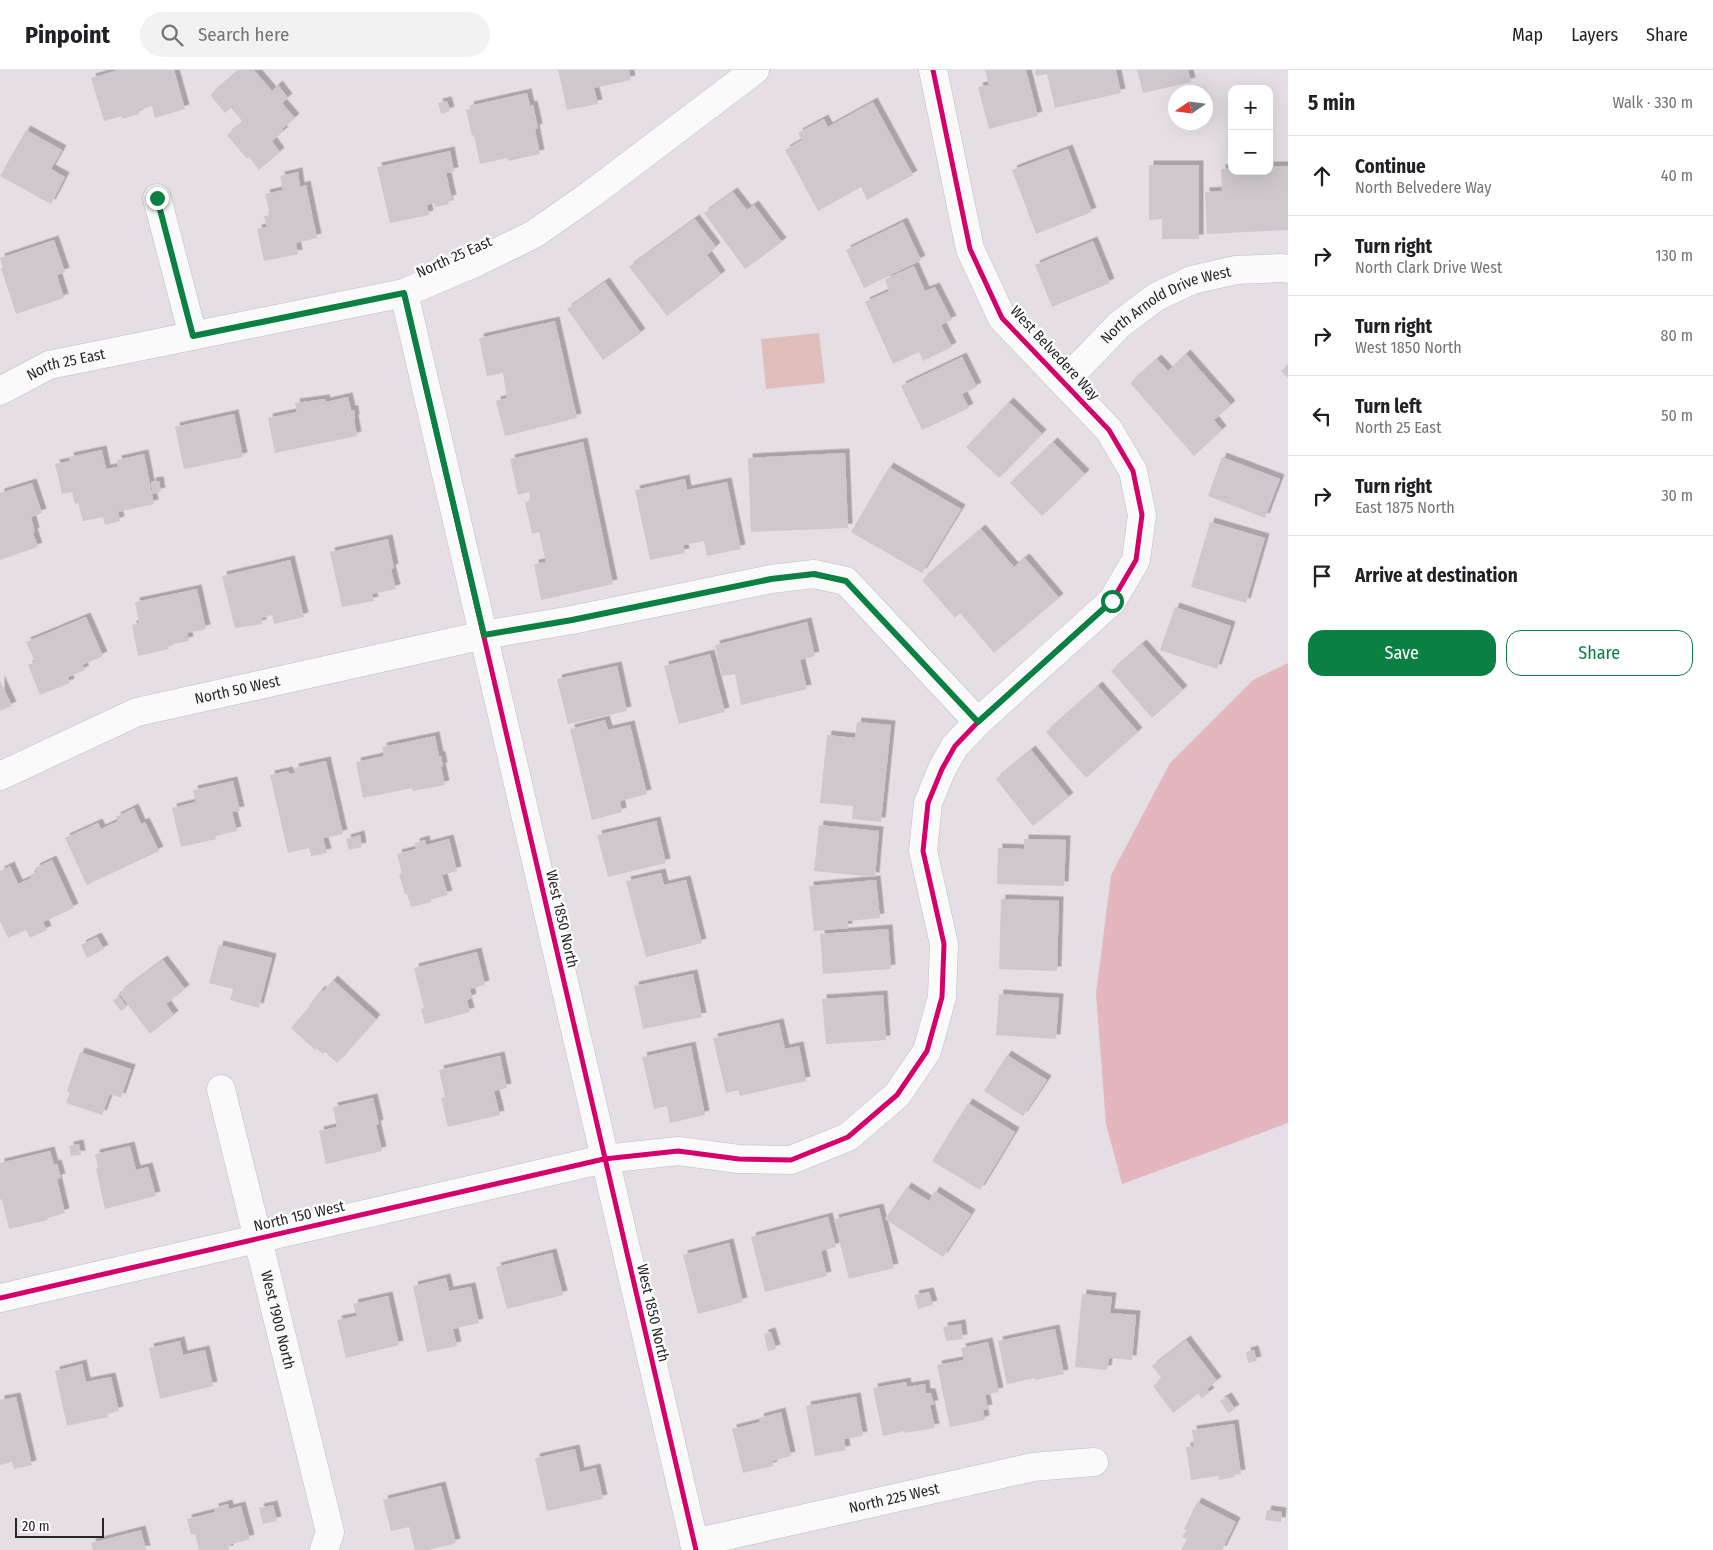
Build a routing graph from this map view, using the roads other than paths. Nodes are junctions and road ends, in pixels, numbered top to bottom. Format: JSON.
{"nodes":[{"id":1,"x":755,"y":70,"type":"edge"},
{"id":2,"x":933,"y":70,"type":"edge"},
{"id":3,"x":157,"y":198,"type":"dead end"},
{"id":4,"x":1288,"y":269,"type":"edge"},
{"id":5,"x":404,"y":293,"type":"junction"},
{"id":6,"x":193,"y":336,"type":"junction"},
{"id":7,"x":1064,"y":382,"type":"junction"},
{"id":8,"x":0,"y":391,"type":"edge"},
{"id":9,"x":484,"y":635,"type":"junction"},
{"id":10,"x":978,"y":722,"type":"junction"},
{"id":11,"x":0,"y":776,"type":"edge"},
{"id":12,"x":221,"y":1089,"type":"dead end"},
{"id":13,"x":604,"y":1159,"type":"junction"},
{"id":14,"x":258,"y":1239,"type":"junction"},
{"id":15,"x":0,"y":1298,"type":"edge"},
{"id":16,"x":1094,"y":1462,"type":"dead end"},
{"id":17,"x":695,"y":1547,"type":"edge"},
{"id":18,"x":324,"y":1550,"type":"edge"}],
"edges":[{"from":1,"to":5,"type":"street","name":"North 25 East"},
{"from":2,"to":7,"type":"street","name":"West Belvedere Way"},
{"from":3,"to":6,"type":"street"},
{"from":4,"to":7,"type":"street","name":"North Arnold Drive West"},
{"from":5,"to":6,"type":"street","name":"North 25 East"},
{"from":5,"to":9,"type":"street","name":"West 1850 North"},
{"from":6,"to":8,"type":"street","name":"North 25 East"},
{"from":7,"to":10,"type":"street","name":"West Belvedere Way"},
{"from":9,"to":10,"type":"street","name":"North 50 West"},
{"from":9,"to":11,"type":"street","name":"North 50 West"},
{"from":9,"to":13,"type":"street","name":"West 1850 North"},
{"from":10,"to":13,"type":"street","name":"North 150 West"},
{"from":12,"to":14,"type":"street","name":"West 1900 North"},
{"from":13,"to":14,"type":"street","name":"North 150 West"},
{"from":13,"to":17,"type":"street","name":"West 1850 North"},
{"from":14,"to":15,"type":"street","name":"North 150 West"},
{"from":14,"to":18,"type":"street","name":"West 1900 North"},
{"from":16,"to":17,"type":"street","name":"North 225 West"}]}
